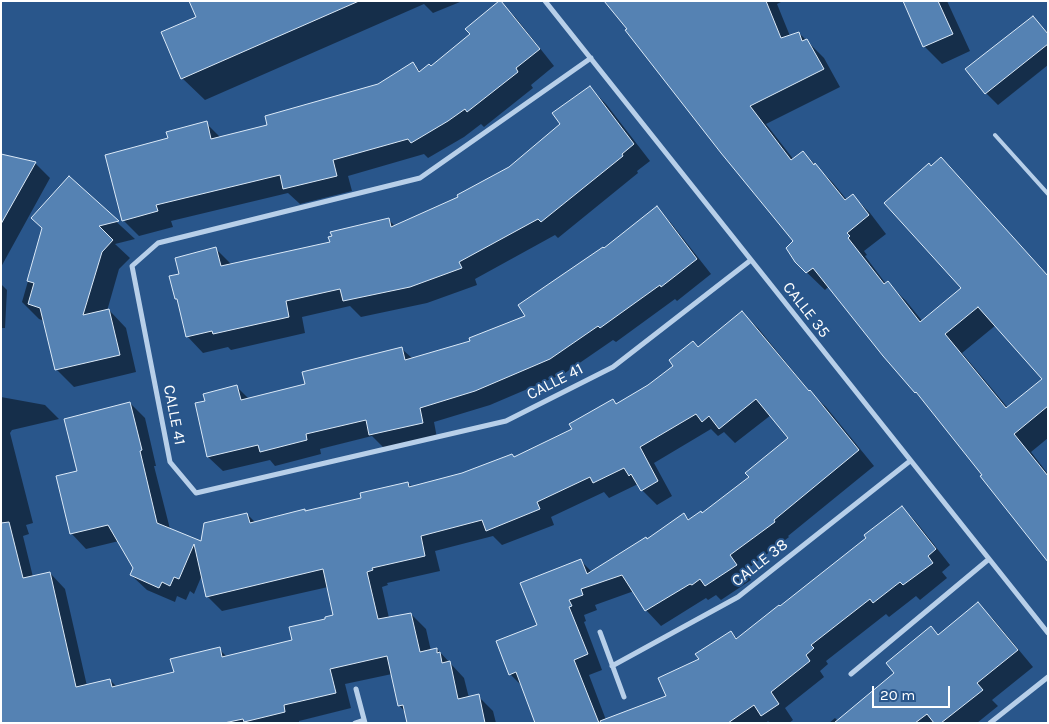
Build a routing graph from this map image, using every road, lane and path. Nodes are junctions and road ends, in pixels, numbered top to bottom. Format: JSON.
{"nodes":[{"id":1,"x":545,"y":1,"type":"edge"},
{"id":2,"x":591,"y":58,"type":"junction"},
{"id":3,"x":995,"y":136,"type":"dead end"},
{"id":4,"x":1048,"y":194,"type":"edge"},
{"id":5,"x":751,"y":260,"type":"junction"},
{"id":6,"x":910,"y":461,"type":"junction"},
{"id":7,"x":989,"y":559,"type":"junction"},
{"id":8,"x":600,"y":632,"type":"dead end"},
{"id":9,"x":1048,"y":633,"type":"edge"},
{"id":10,"x":612,"y":666,"type":"junction"},
{"id":11,"x":851,"y":674,"type":"dead end"},
{"id":12,"x":1048,"y":677,"type":"edge"},
{"id":13,"x":356,"y":688,"type":"dead end"},
{"id":14,"x":624,"y":698,"type":"dead end"},
{"id":15,"x":364,"y":722,"type":"edge"},
{"id":16,"x":355,"y":723,"type":"edge"},
{"id":17,"x":990,"y":723,"type":"edge"}],
"edges":[{"from":1,"to":2,"type":"street","name":"CALLE 35"},
{"from":2,"to":5,"type":"street","name":"CALLE 35"},
{"from":2,"to":5,"type":"street","name":"CALLE 41"},
{"from":3,"to":4,"type":"lane"},
{"from":5,"to":6,"type":"street","name":"CALLE 35"},
{"from":6,"to":7,"type":"street","name":"CALLE 35"},
{"from":6,"to":10,"type":"street","name":"CALLE 38"},
{"from":7,"to":9,"type":"street","name":"CALLE 35"},
{"from":7,"to":11,"type":"street"},
{"from":8,"to":10,"type":"street"},
{"from":10,"to":14,"type":"street"},
{"from":12,"to":17,"type":"street"},
{"from":13,"to":15,"type":"street"},
{"from":15,"to":16,"type":"street"}]}
